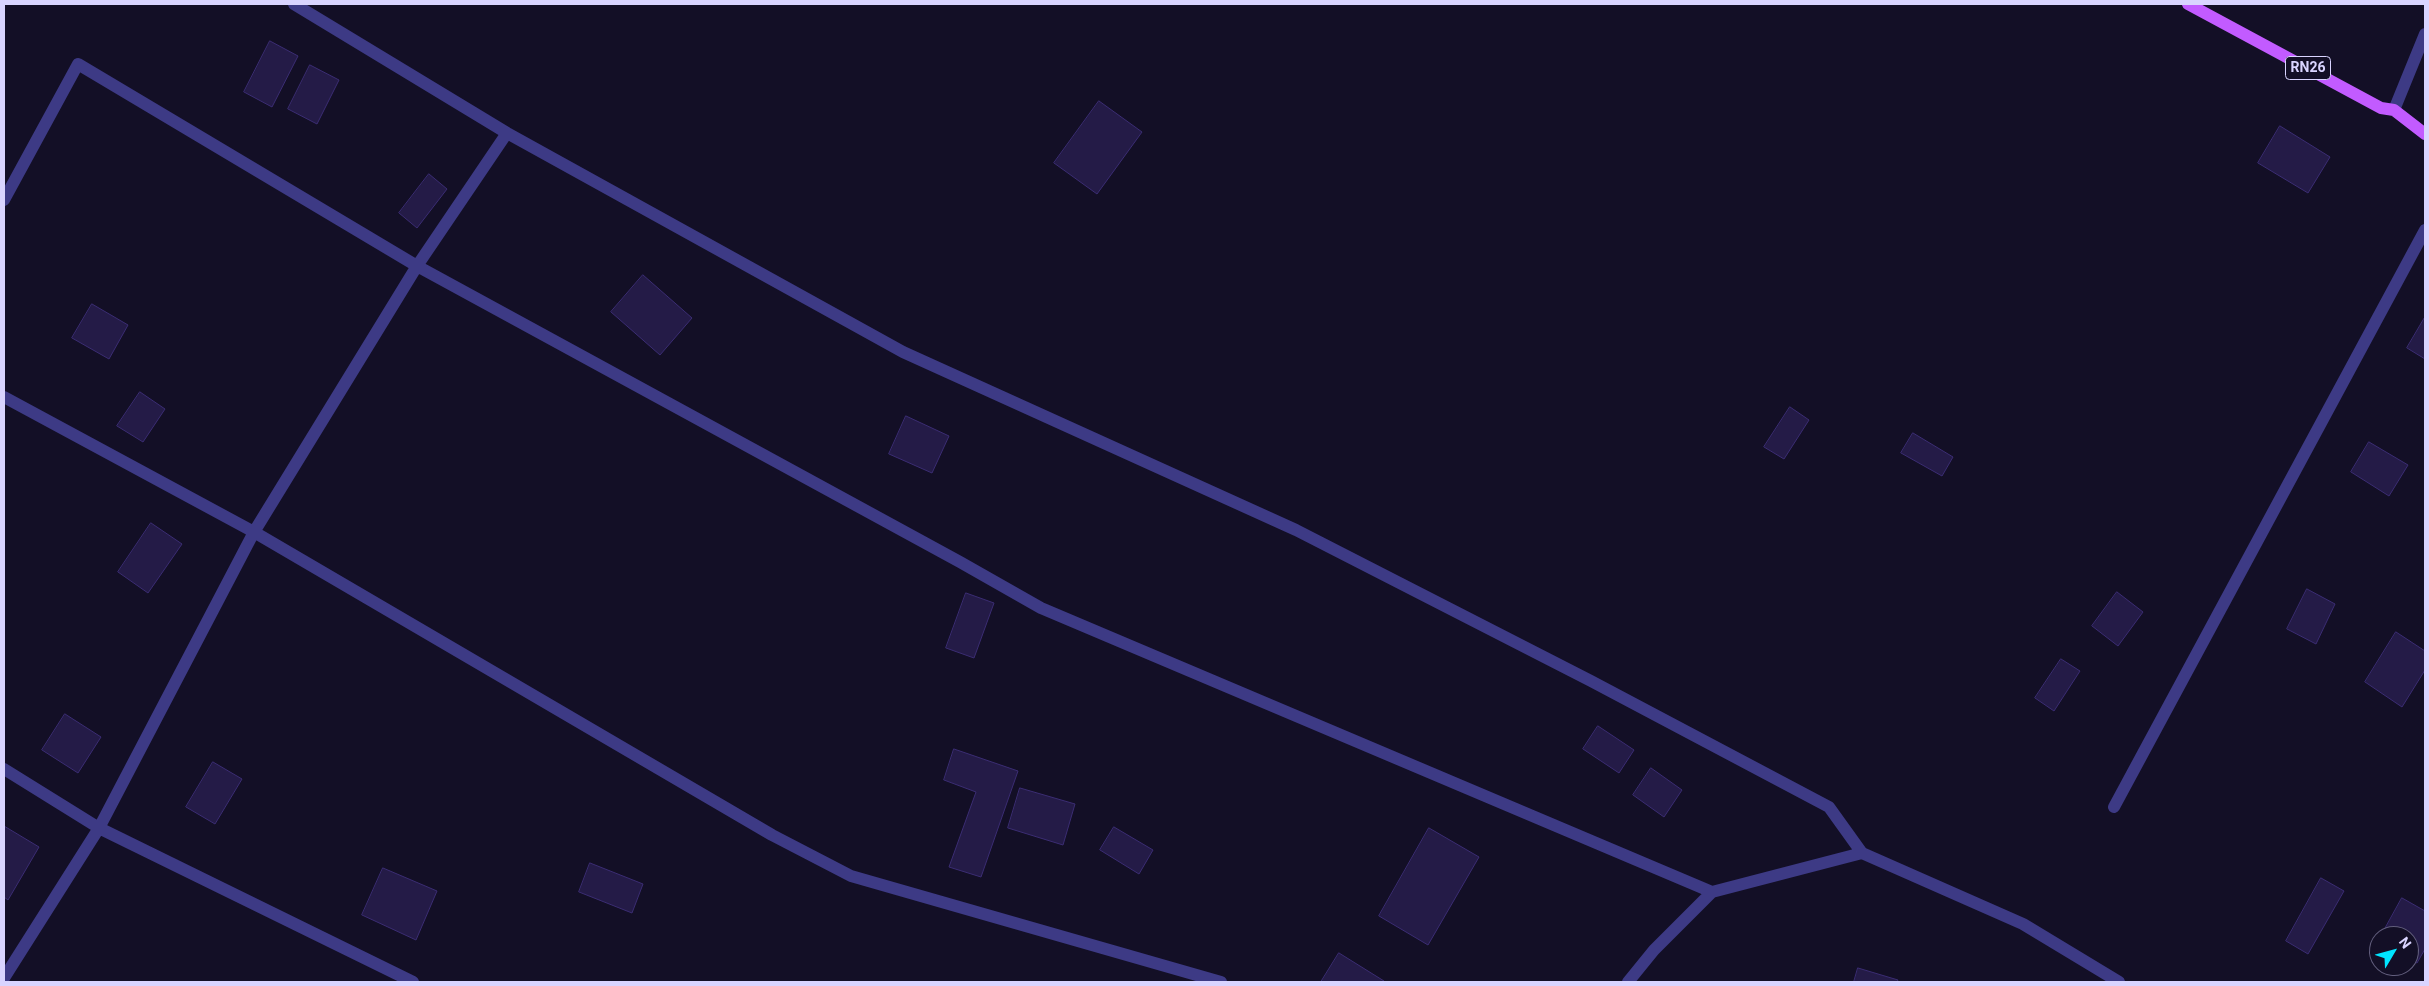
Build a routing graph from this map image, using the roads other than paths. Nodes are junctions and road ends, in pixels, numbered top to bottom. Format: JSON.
{"nodes":[{"id":1,"x":294,"y":4,"type":"edge"},
{"id":2,"x":2188,"y":4,"type":"edge"},
{"id":3,"x":2425,"y":34,"type":"edge"},
{"id":4,"x":2394,"y":110,"type":"junction"},
{"id":5,"x":507,"y":133,"type":"junction"},
{"id":6,"x":2425,"y":134,"type":"edge"},
{"id":7,"x":4,"y":200,"type":"edge"},
{"id":8,"x":2425,"y":230,"type":"edge"},
{"id":9,"x":417,"y":266,"type":"junction"},
{"id":10,"x":4,"y":397,"type":"edge"},
{"id":11,"x":254,"y":532,"type":"junction"},
{"id":12,"x":4,"y":769,"type":"edge"},
{"id":13,"x":2114,"y":807,"type":"dead end"},
{"id":14,"x":100,"y":828,"type":"junction"},
{"id":15,"x":1862,"y":853,"type":"junction"},
{"id":16,"x":1712,"y":892,"type":"junction"},
{"id":17,"x":4,"y":978,"type":"edge"},
{"id":18,"x":413,"y":982,"type":"edge"},
{"id":19,"x":1221,"y":982,"type":"edge"},
{"id":20,"x":1628,"y":982,"type":"edge"},
{"id":21,"x":2119,"y":982,"type":"edge"}],
"edges":[{"from":1,"to":5,"type":"street"},
{"from":2,"to":4,"type":"main road","number":"RN26"},
{"from":3,"to":4,"type":"street"},
{"from":4,"to":6,"type":"main road","number":"RN26"},
{"from":5,"to":9,"type":"street"},
{"from":5,"to":15,"type":"street"},
{"from":7,"to":9,"type":"street"},
{"from":8,"to":13,"type":"street"},
{"from":9,"to":11,"type":"street"},
{"from":9,"to":16,"type":"street"},
{"from":10,"to":11,"type":"street"},
{"from":11,"to":14,"type":"street"},
{"from":11,"to":19,"type":"street"},
{"from":12,"to":14,"type":"street"},
{"from":14,"to":17,"type":"street"},
{"from":14,"to":18,"type":"street"},
{"from":15,"to":16,"type":"street"},
{"from":15,"to":21,"type":"street"},
{"from":16,"to":20,"type":"street"}]}
